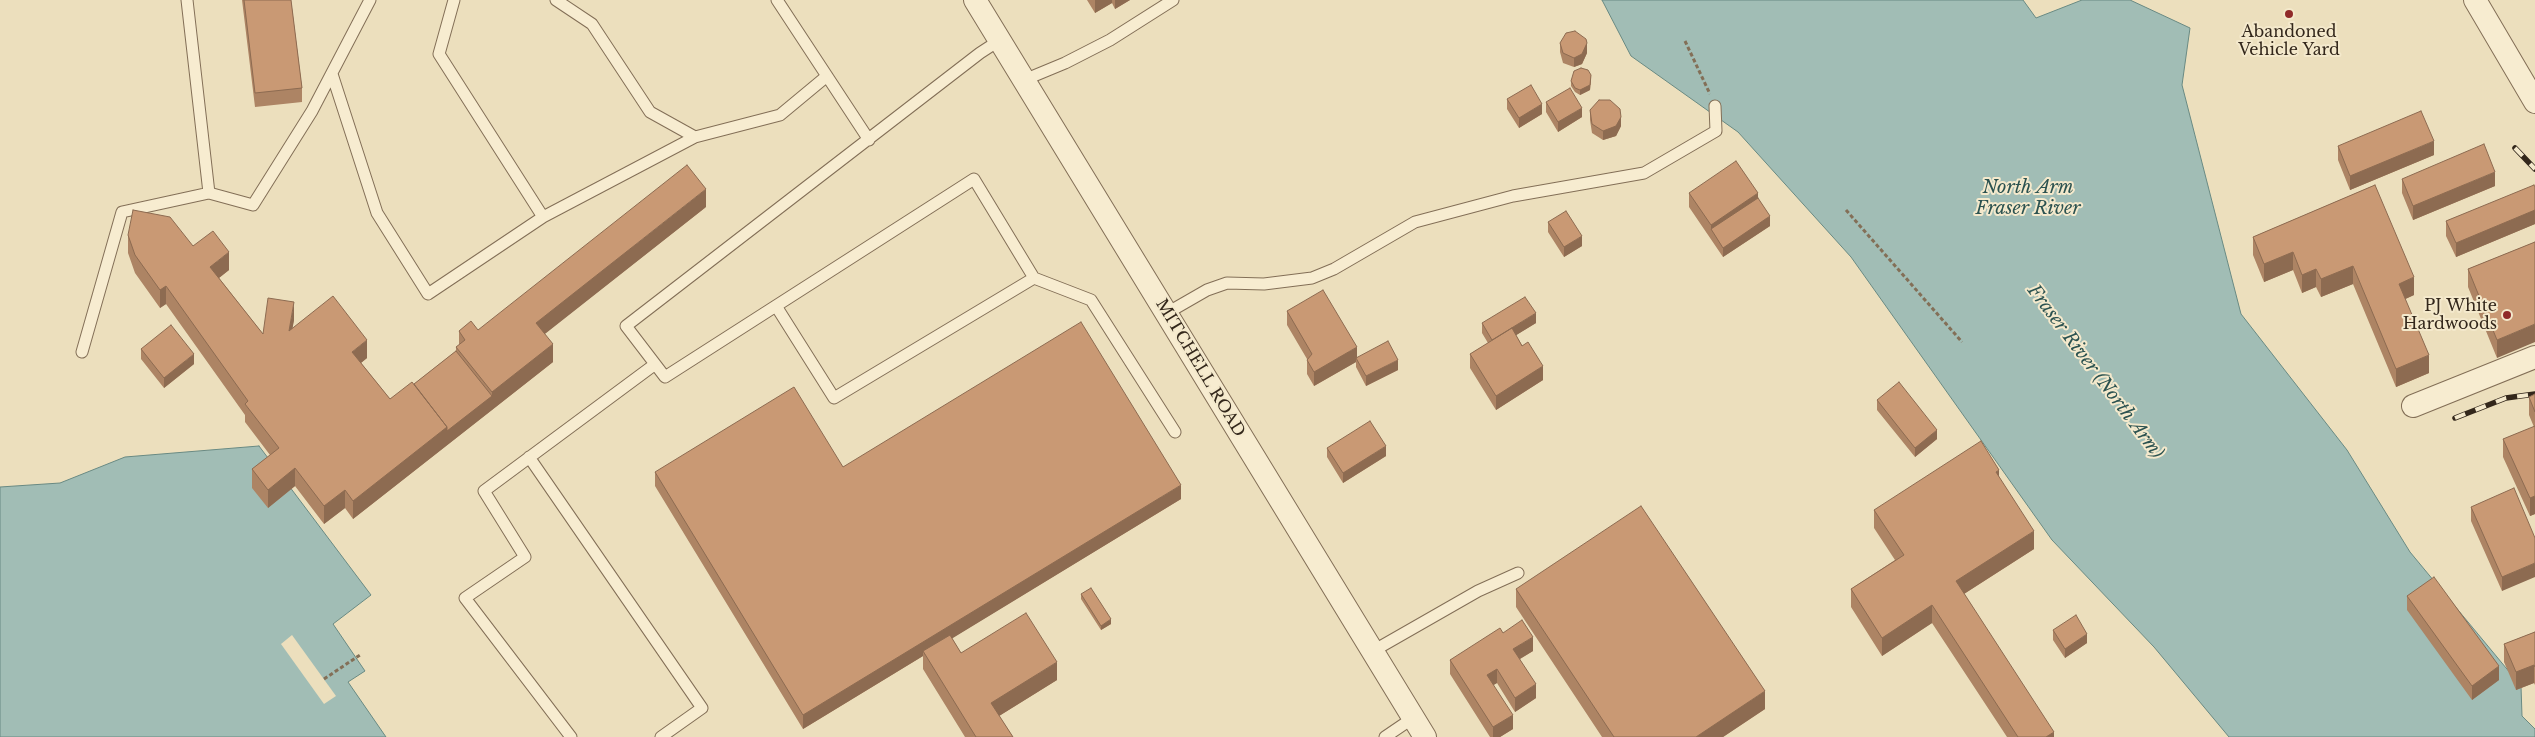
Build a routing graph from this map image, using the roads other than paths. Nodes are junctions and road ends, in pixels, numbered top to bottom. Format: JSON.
{"nodes":[{"id":1,"x":187,"y":0,"type":"edge"},
{"id":2,"x":370,"y":0,"type":"edge"},
{"id":3,"x":454,"y":0,"type":"edge"},
{"id":4,"x":556,"y":0,"type":"edge"},
{"id":5,"x":777,"y":0,"type":"edge"},
{"id":6,"x":975,"y":0,"type":"edge"},
{"id":7,"x":1173,"y":0,"type":"edge"},
{"id":8,"x":2475,"y":0,"type":"edge"},
{"id":9,"x":1000,"y":40,"type":"junction"},
{"id":10,"x":332,"y":74,"type":"junction"},
{"id":11,"x":827,"y":76,"type":"junction"},
{"id":12,"x":1024,"y":80,"type":"junction"},
{"id":13,"x":2535,"y":102,"type":"edge"},
{"id":14,"x":1715,"y":106,"type":"road end"},
{"id":15,"x":696,"y":137,"type":"junction"},
{"id":16,"x":869,"y":140,"type":"junction"},
{"id":17,"x":209,"y":193,"type":"junction"},
{"id":18,"x":543,"y":217,"type":"junction"},
{"id":19,"x":1034,"y":278,"type":"junction"},
{"id":20,"x":776,"y":306,"type":"junction"},
{"id":21,"x":1167,"y":314,"type":"junction"},
{"id":22,"x":82,"y":352,"type":"dead end"},
{"id":23,"x":2535,"y":357,"type":"edge"},
{"id":24,"x":654,"y":365,"type":"junction"},
{"id":25,"x":2414,"y":406,"type":"dead end"},
{"id":26,"x":1175,"y":432,"type":"dead end"},
{"id":27,"x":529,"y":457,"type":"junction"},
{"id":28,"x":1518,"y":573,"type":"dead end"},
{"id":29,"x":1372,"y":651,"type":"junction"},
{"id":30,"x":1419,"y":728,"type":"edge"},
{"id":31,"x":571,"y":737,"type":"edge"},
{"id":32,"x":661,"y":737,"type":"edge"},
{"id":33,"x":1385,"y":737,"type":"edge"}],
"edges":[{"from":1,"to":17,"type":"lane"},
{"from":2,"to":10,"type":"lane"},
{"from":3,"to":18,"type":"lane"},
{"from":4,"to":15,"type":"lane"},
{"from":5,"to":11,"type":"lane"},
{"from":6,"to":9,"type":"street","name":"MITCHELL ROAD"},
{"from":7,"to":12,"type":"lane"},
{"from":8,"to":13,"type":"street"},
{"from":9,"to":12,"type":"street","name":"MITCHELL ROAD"},
{"from":9,"to":16,"type":"lane"},
{"from":10,"to":17,"type":"lane"},
{"from":10,"to":18,"type":"lane"},
{"from":11,"to":15,"type":"lane"},
{"from":11,"to":16,"type":"lane"},
{"from":12,"to":21,"type":"street","name":"MITCHELL ROAD"},
{"from":14,"to":21,"type":"lane"},
{"from":15,"to":18,"type":"lane"},
{"from":16,"to":24,"type":"lane"},
{"from":17,"to":22,"type":"lane"},
{"from":19,"to":20,"type":"lane"},
{"from":19,"to":20,"type":"lane"},
{"from":19,"to":26,"type":"lane"},
{"from":20,"to":24,"type":"lane"},
{"from":21,"to":29,"type":"street","name":"MITCHELL ROAD"},
{"from":23,"to":25,"type":"street"},
{"from":24,"to":27,"type":"lane"},
{"from":27,"to":31,"type":"lane"},
{"from":27,"to":32,"type":"lane"},
{"from":28,"to":29,"type":"lane"},
{"from":29,"to":30,"type":"street","name":"MITCHELL ROAD"},
{"from":30,"to":33,"type":"lane"}]}
